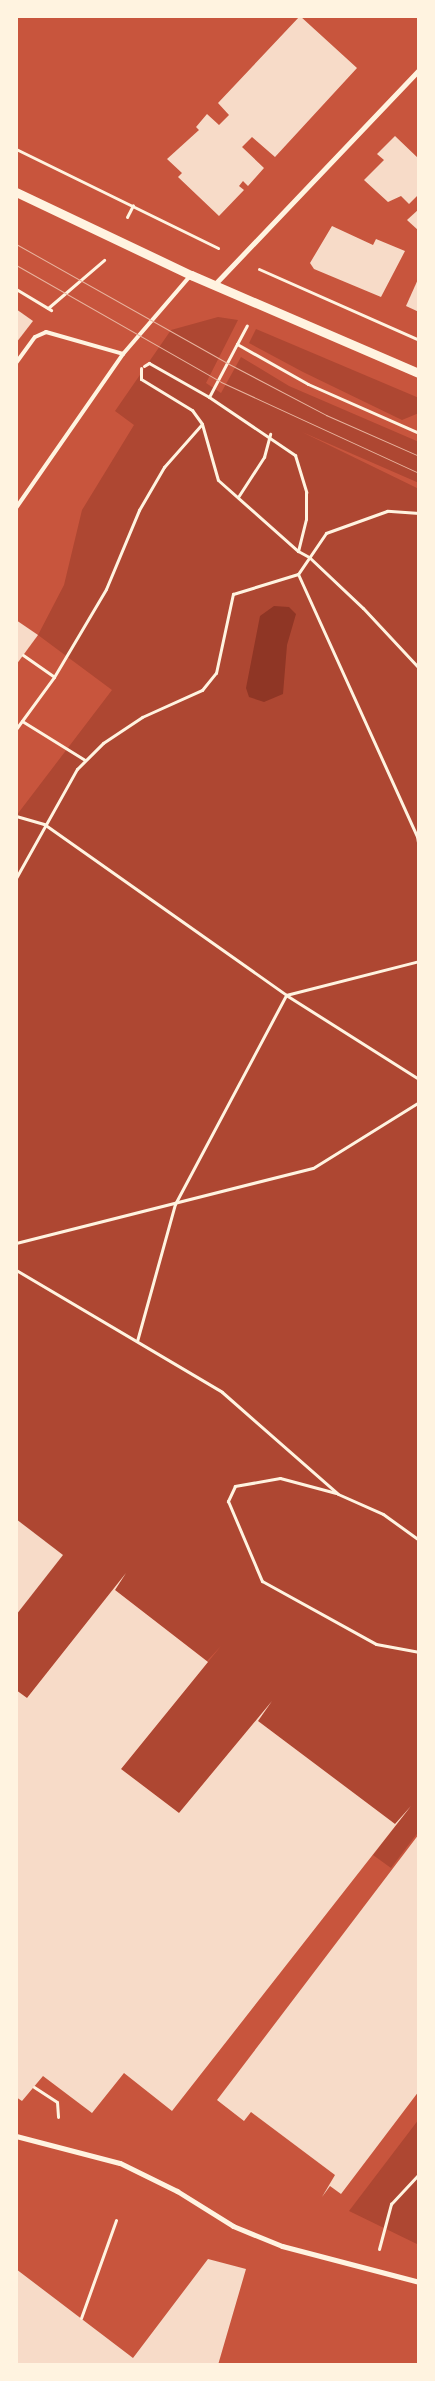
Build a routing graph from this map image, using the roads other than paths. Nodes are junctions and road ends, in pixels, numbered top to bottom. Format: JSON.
{"nodes":[{"id":1,"x":419,"y":70,"type":"edge"},
{"id":2,"x":16,"y":192,"type":"edge"},
{"id":3,"x":191,"y":275,"type":"junction"},
{"id":4,"x":214,"y":285,"type":"junction"},
{"id":5,"x":123,"y":354,"type":"junction"},
{"id":6,"x":16,"y":363,"type":"edge"},
{"id":7,"x":419,"y":373,"type":"edge"},
{"id":8,"x":16,"y":508,"type":"edge"},
{"id":9,"x":16,"y":2136,"type":"edge"},
{"id":10,"x":419,"y":2282,"type":"edge"}],
"edges":[{"from":1,"to":4,"type":"street"},
{"from":2,"to":3,"type":"street"},
{"from":3,"to":4,"type":"street"},
{"from":3,"to":5,"type":"lane"},
{"from":4,"to":7,"type":"street"},
{"from":5,"to":6,"type":"lane"},
{"from":5,"to":8,"type":"lane"},
{"from":9,"to":10,"type":"street"}]}
